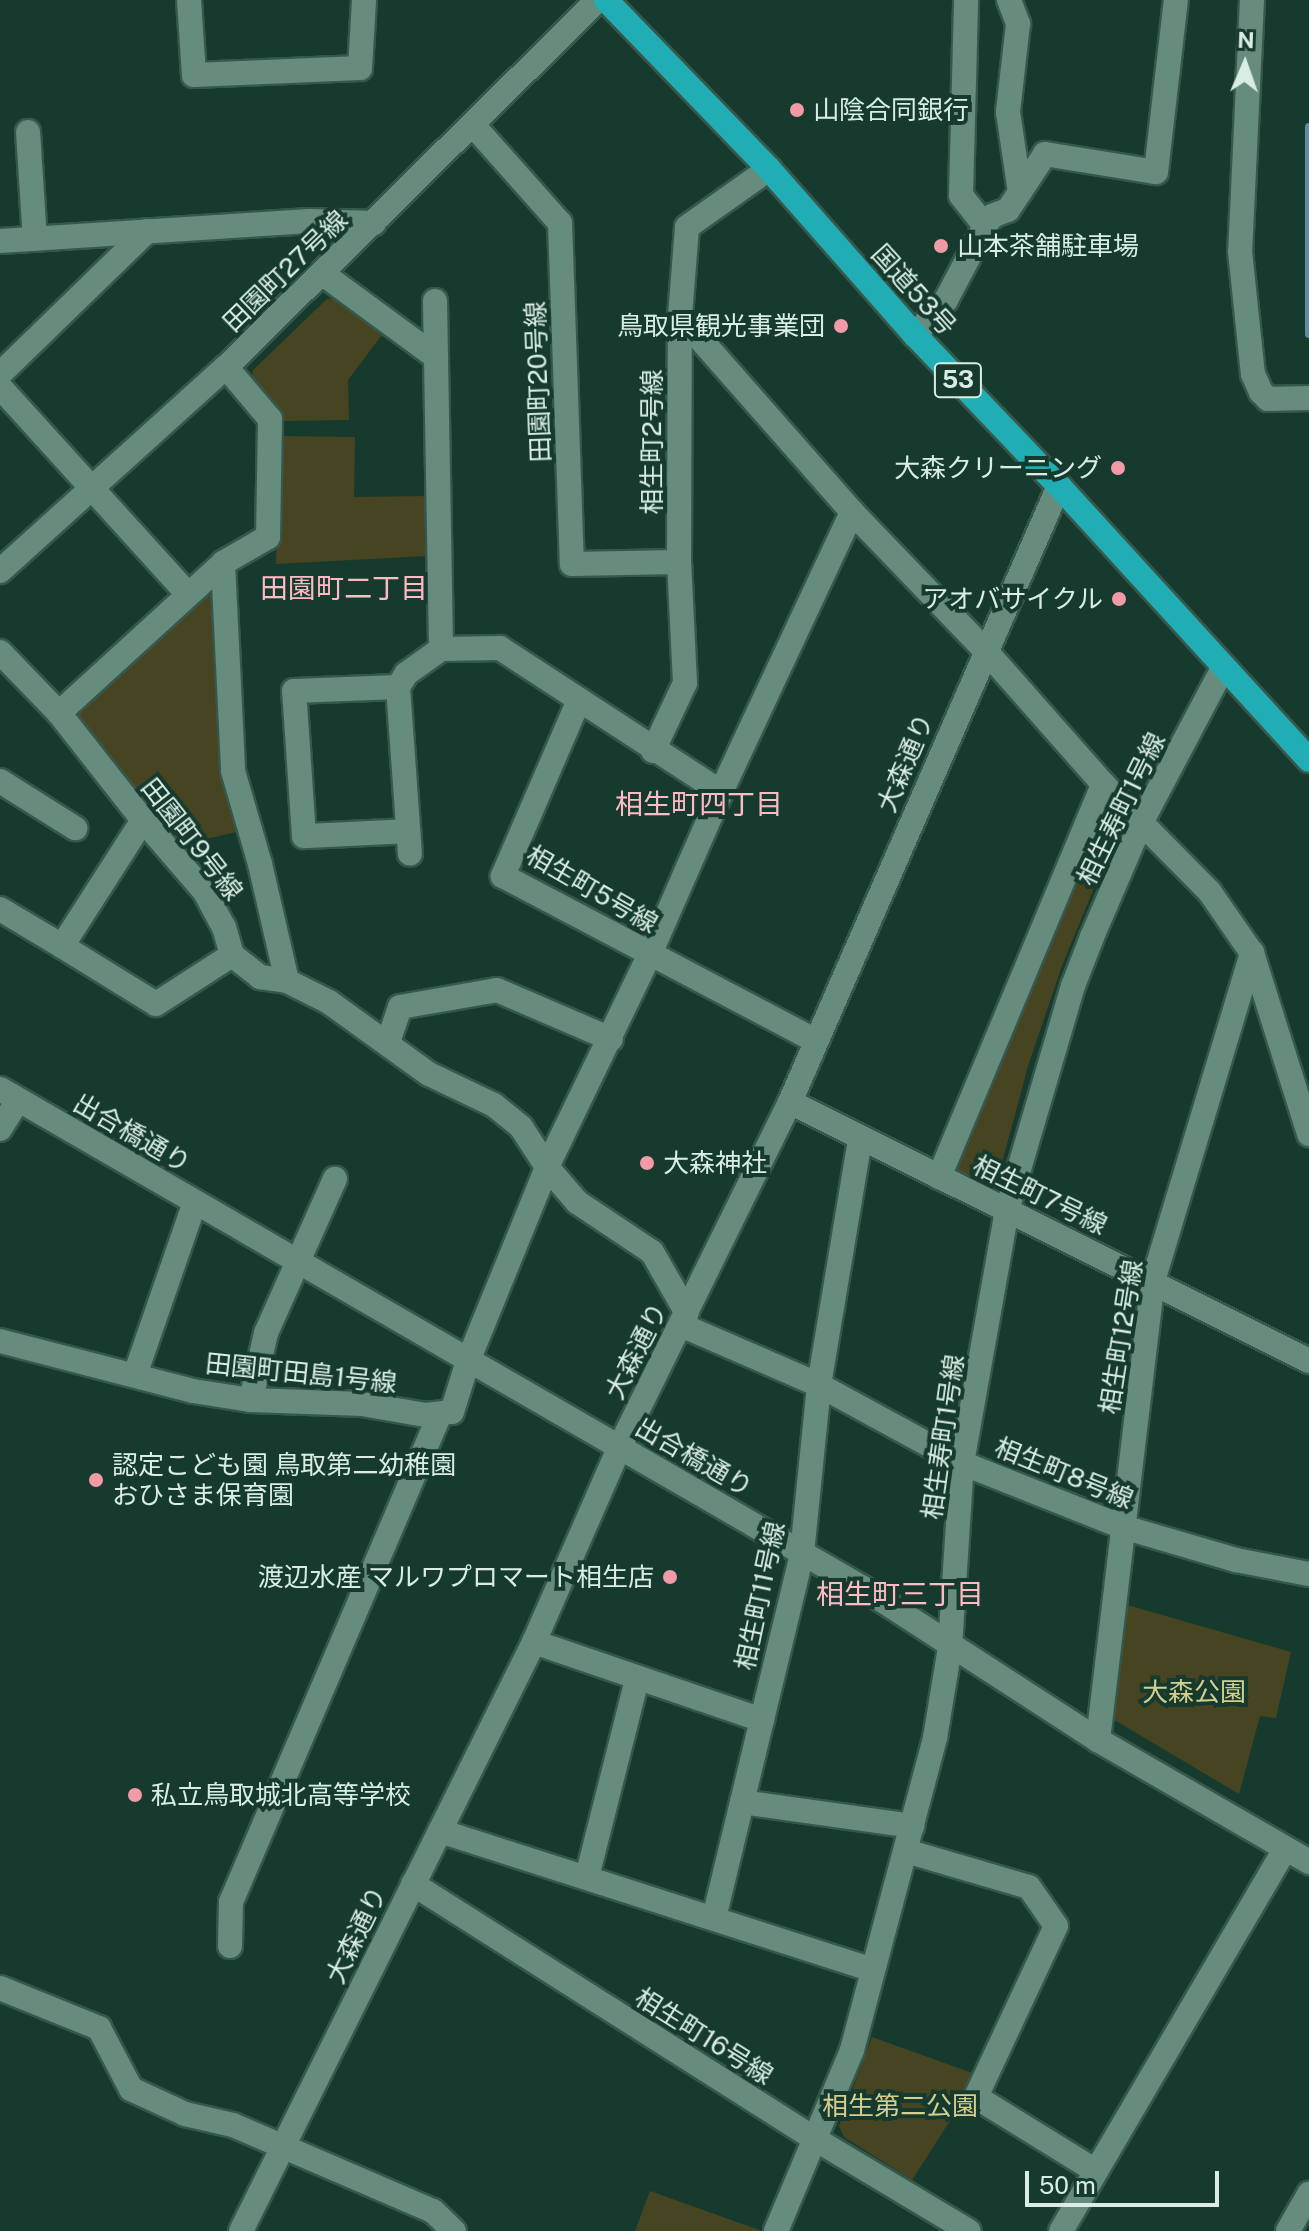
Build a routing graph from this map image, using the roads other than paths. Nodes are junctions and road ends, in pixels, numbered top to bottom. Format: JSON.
{"nodes":[{"id":1,"x":189,"y":0,"type":"edge"},
{"id":2,"x":364,"y":0,"type":"edge"},
{"id":3,"x":598,"y":0,"type":"edge"},
{"id":4,"x":606,"y":0,"type":"edge"},
{"id":5,"x":966,"y":0,"type":"edge"},
{"id":6,"x":1009,"y":0,"type":"edge"},
{"id":7,"x":1176,"y":0,"type":"edge"},
{"id":8,"x":1252,"y":0,"type":"edge"},
{"id":9,"x":473,"y":125,"type":"junction"},
{"id":10,"x":28,"y":132,"type":"dead end"},
{"id":11,"x":769,"y":169,"type":"junction"},
{"id":12,"x":1020,"y":192,"type":"junction"},
{"id":13,"x":374,"y":223,"type":"junction"},
{"id":14,"x":985,"y":226,"type":"junction"},
{"id":15,"x":147,"y":231,"type":"junction"},
{"id":16,"x":35,"y":239,"type":"junction"},
{"id":17,"x":0,"y":241,"type":"edge"},
{"id":18,"x":323,"y":274,"type":"junction"},
{"id":19,"x":435,"y":301,"type":"dead end"},
{"id":20,"x":680,"y":316,"type":"junction"},
{"id":21,"x":915,"y":335,"type":"junction"},
{"id":22,"x":436,"y":357,"type":"junction"},
{"id":23,"x":226,"y":367,"type":"junction"},
{"id":24,"x":0,"y":374,"type":"edge"},
{"id":25,"x":0,"y":387,"type":"edge"},
{"id":26,"x":1309,"y":398,"type":"edge"},
{"id":27,"x":93,"y":485,"type":"junction"},
{"id":28,"x":1059,"y":486,"type":"junction"},
{"id":29,"x":852,"y":512,"type":"junction"},
{"id":30,"x":679,"y":562,"type":"junction"},
{"id":31,"x":223,"y":563,"type":"junction"},
{"id":32,"x":0,"y":571,"type":"edge"},
{"id":33,"x":188,"y":594,"type":"junction"},
{"id":34,"x":441,"y":649,"type":"junction"},
{"id":35,"x":985,"y":650,"type":"junction"},
{"id":36,"x":0,"y":652,"type":"edge"},
{"id":37,"x":1223,"y":668,"type":"junction"},
{"id":38,"x":398,"y":687,"type":"junction"},
{"id":39,"x":579,"y":700,"type":"junction"},
{"id":40,"x":59,"y":713,"type":"junction"},
{"id":41,"x":653,"y":751,"type":"junction"},
{"id":42,"x":1309,"y":760,"type":"edge"},
{"id":43,"x":0,"y":781,"type":"edge"},
{"id":44,"x":1103,"y":784,"type":"junction"},
{"id":45,"x":721,"y":792,"type":"junction"},
{"id":46,"x":143,"y":820,"type":"junction"},
{"id":47,"x":1142,"y":821,"type":"junction"},
{"id":48,"x":75,"y":828,"type":"dead end"},
{"id":49,"x":0,"y":909,"type":"edge"},
{"id":50,"x":62,"y":946,"type":"junction"},
{"id":51,"x":1252,"y":953,"type":"junction"},
{"id":52,"x":650,"y":954,"type":"junction"},
{"id":53,"x":232,"y":955,"type":"junction"},
{"id":54,"x":287,"y":981,"type":"junction"},
{"id":55,"x":611,"y":1039,"type":"junction"},
{"id":56,"x":816,"y":1041,"type":"junction"},
{"id":57,"x":388,"y":1042,"type":"junction"},
{"id":58,"x":9,"y":1094,"type":"edge"},
{"id":59,"x":790,"y":1102,"type":"junction"},
{"id":60,"x":0,"y":1129,"type":"edge"},
{"id":61,"x":1309,"y":1134,"type":"edge"},
{"id":62,"x":860,"y":1139,"type":"junction"},
{"id":63,"x":547,"y":1167,"type":"junction"},
{"id":64,"x":939,"y":1177,"type":"junction"},
{"id":65,"x":335,"y":1179,"type":"dead end"},
{"id":66,"x":195,"y":1202,"type":"junction"},
{"id":67,"x":1007,"y":1210,"type":"junction"},
{"id":68,"x":296,"y":1261,"type":"junction"},
{"id":69,"x":1153,"y":1281,"type":"junction"},
{"id":70,"x":684,"y":1319,"type":"junction"},
{"id":71,"x":0,"y":1341,"type":"edge"},
{"id":72,"x":468,"y":1361,"type":"junction"},
{"id":73,"x":1309,"y":1361,"type":"edge"},
{"id":74,"x":135,"y":1375,"type":"junction"},
{"id":75,"x":819,"y":1385,"type":"junction"},
{"id":76,"x":251,"y":1400,"type":"junction"},
{"id":77,"x":440,"y":1414,"type":"junction"},
{"id":78,"x":620,"y":1446,"type":"junction"},
{"id":79,"x":962,"y":1463,"type":"junction"},
{"id":80,"x":1123,"y":1527,"type":"junction"},
{"id":81,"x":802,"y":1553,"type":"junction"},
{"id":82,"x":1309,"y":1574,"type":"edge"},
{"id":83,"x":534,"y":1642,"type":"junction"},
{"id":84,"x":950,"y":1647,"type":"junction"},
{"id":85,"x":637,"y":1680,"type":"junction"},
{"id":86,"x":762,"y":1720,"type":"junction"},
{"id":87,"x":1098,"y":1740,"type":"junction"},
{"id":88,"x":742,"y":1802,"type":"junction"},
{"id":89,"x":912,"y":1826,"type":"junction"},
{"id":90,"x":440,"y":1831,"type":"junction"},
{"id":91,"x":1285,"y":1849,"type":"junction"},
{"id":92,"x":906,"y":1851,"type":"junction"},
{"id":93,"x":1309,"y":1862,"type":"edge"},
{"id":94,"x":587,"y":1877,"type":"junction"},
{"id":95,"x":413,"y":1884,"type":"junction"},
{"id":96,"x":714,"y":1918,"type":"junction"},
{"id":97,"x":230,"y":1946,"type":"dead end"},
{"id":98,"x":871,"y":1969,"type":"junction"},
{"id":99,"x":0,"y":1988,"type":"edge"},
{"id":100,"x":815,"y":2139,"type":"junction"},
{"id":101,"x":281,"y":2148,"type":"junction"},
{"id":102,"x":1096,"y":2171,"type":"junction"},
{"id":103,"x":1309,"y":2194,"type":"edge"},
{"id":104,"x":241,"y":2231,"type":"edge"},
{"id":105,"x":454,"y":2231,"type":"edge"},
{"id":106,"x":776,"y":2231,"type":"edge"},
{"id":107,"x":969,"y":2231,"type":"edge"},
{"id":108,"x":1061,"y":2231,"type":"edge"},
{"id":109,"x":1288,"y":2231,"type":"edge"}],
"edges":[{"from":1,"to":2,"type":"street"},
{"from":3,"to":9,"type":"street","name":"田園町27号線"},
{"from":4,"to":11,"type":"highway","name":"国道53号","number":"53"},
{"from":5,"to":14,"type":"street"},
{"from":6,"to":12,"type":"street"},
{"from":7,"to":12,"type":"street"},
{"from":8,"to":26,"type":"street"},
{"from":9,"to":13,"type":"street","name":"田園町27号線"},
{"from":9,"to":30,"type":"street","name":"田園町20号線"},
{"from":10,"to":16,"type":"street"},
{"from":11,"to":20,"type":"street","name":"相生町2号線"},
{"from":11,"to":21,"type":"highway","name":"国道53号","number":"53"},
{"from":12,"to":14,"type":"street"},
{"from":13,"to":15,"type":"street"},
{"from":13,"to":18,"type":"street","name":"田園町27号線"},
{"from":14,"to":21,"type":"street"},
{"from":15,"to":16,"type":"street"},
{"from":15,"to":24,"type":"street"},
{"from":16,"to":17,"type":"street"},
{"from":18,"to":22,"type":"street"},
{"from":18,"to":23,"type":"street","name":"田園町27号線"},
{"from":19,"to":22,"type":"street"},
{"from":20,"to":29,"type":"street"},
{"from":20,"to":30,"type":"street","name":"相生町2号線"},
{"from":21,"to":28,"type":"highway","name":"国道53号","number":"53"},
{"from":22,"to":34,"type":"street"},
{"from":23,"to":27,"type":"street","name":"田園町27号線"},
{"from":23,"to":31,"type":"street"},
{"from":25,"to":27,"type":"street"},
{"from":27,"to":32,"type":"street","name":"田園町27号線"},
{"from":27,"to":33,"type":"street"},
{"from":28,"to":35,"type":"street","name":"大森通り"},
{"from":28,"to":37,"type":"highway","name":"国道53号","number":"53"},
{"from":29,"to":35,"type":"street"},
{"from":29,"to":45,"type":"street"},
{"from":30,"to":41,"type":"street","name":"相生町2号線"},
{"from":31,"to":33,"type":"street"},
{"from":31,"to":54,"type":"street"},
{"from":33,"to":40,"type":"street"},
{"from":34,"to":38,"type":"street"},
{"from":34,"to":39,"type":"street"},
{"from":35,"to":44,"type":"street"},
{"from":35,"to":56,"type":"street","name":"大森通り"},
{"from":36,"to":40,"type":"street","name":"田園町9号線"},
{"from":37,"to":42,"type":"highway","name":"国道53号","number":"53"},
{"from":37,"to":47,"type":"street","name":"相生寿町1号線"},
{"from":38,"to":38,"type":"street"},
{"from":39,"to":41,"type":"street"},
{"from":39,"to":52,"type":"street","name":"相生町5号線"},
{"from":40,"to":46,"type":"street","name":"田園町9号線"},
{"from":41,"to":45,"type":"street"},
{"from":43,"to":48,"type":"street"},
{"from":44,"to":47,"type":"street"},
{"from":44,"to":64,"type":"street"},
{"from":45,"to":52,"type":"street"},
{"from":46,"to":50,"type":"street"},
{"from":46,"to":53,"type":"street","name":"田園町9号線"},
{"from":47,"to":51,"type":"street"},
{"from":47,"to":67,"type":"street","name":"相生寿町1号線"},
{"from":49,"to":50,"type":"street"},
{"from":50,"to":53,"type":"street"},
{"from":51,"to":61,"type":"street"},
{"from":51,"to":69,"type":"street","name":"相生町12号線"},
{"from":52,"to":55,"type":"street"},
{"from":52,"to":56,"type":"street","name":"相生町5号線"},
{"from":53,"to":54,"type":"street"},
{"from":54,"to":57,"type":"street"},
{"from":55,"to":57,"type":"street"},
{"from":55,"to":63,"type":"street"},
{"from":56,"to":59,"type":"street","name":"大森通り"},
{"from":57,"to":63,"type":"street"},
{"from":58,"to":60,"type":"street"},
{"from":58,"to":66,"type":"street","name":"出合橋通り"},
{"from":59,"to":62,"type":"street","name":"相生町7号線"},
{"from":59,"to":70,"type":"street","name":"大森通り"},
{"from":62,"to":64,"type":"street","name":"相生町7号線"},
{"from":62,"to":75,"type":"street","name":"相生町11号線"},
{"from":63,"to":70,"type":"street"},
{"from":63,"to":72,"type":"street"},
{"from":64,"to":67,"type":"street","name":"相生町7号線"},
{"from":65,"to":68,"type":"street"},
{"from":66,"to":68,"type":"street","name":"出合橋通り"},
{"from":66,"to":74,"type":"street"},
{"from":67,"to":69,"type":"street","name":"相生町7号線"},
{"from":67,"to":79,"type":"street","name":"相生寿町1号線"},
{"from":68,"to":72,"type":"street","name":"出合橋通り"},
{"from":68,"to":76,"type":"street"},
{"from":69,"to":73,"type":"street","name":"相生町7号線"},
{"from":69,"to":80,"type":"street","name":"相生町12号線"},
{"from":70,"to":75,"type":"street","name":"相生町8号線"},
{"from":70,"to":78,"type":"street","name":"大森通り"},
{"from":71,"to":74,"type":"street","name":"田園町田島1号線"},
{"from":72,"to":77,"type":"street"},
{"from":72,"to":78,"type":"street","name":"出合橋通り"},
{"from":74,"to":76,"type":"street","name":"田園町田島1号線"},
{"from":75,"to":79,"type":"street","name":"相生町8号線"},
{"from":75,"to":81,"type":"street","name":"相生町11号線"},
{"from":76,"to":77,"type":"street","name":"田園町田島1号線"},
{"from":77,"to":97,"type":"street"},
{"from":78,"to":81,"type":"street","name":"出合橋通り"},
{"from":78,"to":83,"type":"street","name":"大森通り"},
{"from":79,"to":80,"type":"street","name":"相生町8号線"},
{"from":79,"to":84,"type":"street","name":"相生寿町1号線"},
{"from":80,"to":82,"type":"street","name":"相生町8号線"},
{"from":80,"to":87,"type":"street","name":"相生町12号線"},
{"from":81,"to":84,"type":"street","name":"出合橋通り"},
{"from":81,"to":86,"type":"street","name":"相生町11号線"},
{"from":83,"to":85,"type":"street"},
{"from":83,"to":90,"type":"street","name":"大森通り"},
{"from":84,"to":87,"type":"street","name":"出合橋通り"},
{"from":84,"to":89,"type":"street","name":"相生寿町1号線"},
{"from":85,"to":86,"type":"street"},
{"from":85,"to":94,"type":"street"},
{"from":86,"to":88,"type":"street","name":"相生町11号線"},
{"from":87,"to":91,"type":"street","name":"出合橋通り"},
{"from":88,"to":89,"type":"street"},
{"from":88,"to":96,"type":"street","name":"相生町11号線"},
{"from":89,"to":92,"type":"street","name":"相生寿町1号線"},
{"from":90,"to":94,"type":"street"},
{"from":90,"to":95,"type":"street","name":"大森通り"},
{"from":91,"to":93,"type":"street","name":"出合橋通り"},
{"from":91,"to":102,"type":"street"},
{"from":92,"to":98,"type":"street","name":"相生寿町1号線"},
{"from":92,"to":102,"type":"street"},
{"from":94,"to":96,"type":"street"},
{"from":95,"to":100,"type":"street","name":"相生町16号線"},
{"from":95,"to":101,"type":"street","name":"大森通り"},
{"from":96,"to":98,"type":"street"},
{"from":98,"to":100,"type":"street","name":"相生寿町1号線"},
{"from":99,"to":101,"type":"street"},
{"from":100,"to":106,"type":"street","name":"相生寿町1号線"},
{"from":100,"to":107,"type":"street","name":"相生町16号線"},
{"from":101,"to":104,"type":"street","name":"大森通り"},
{"from":101,"to":105,"type":"street"},
{"from":102,"to":108,"type":"street"},
{"from":103,"to":109,"type":"street"}]}
